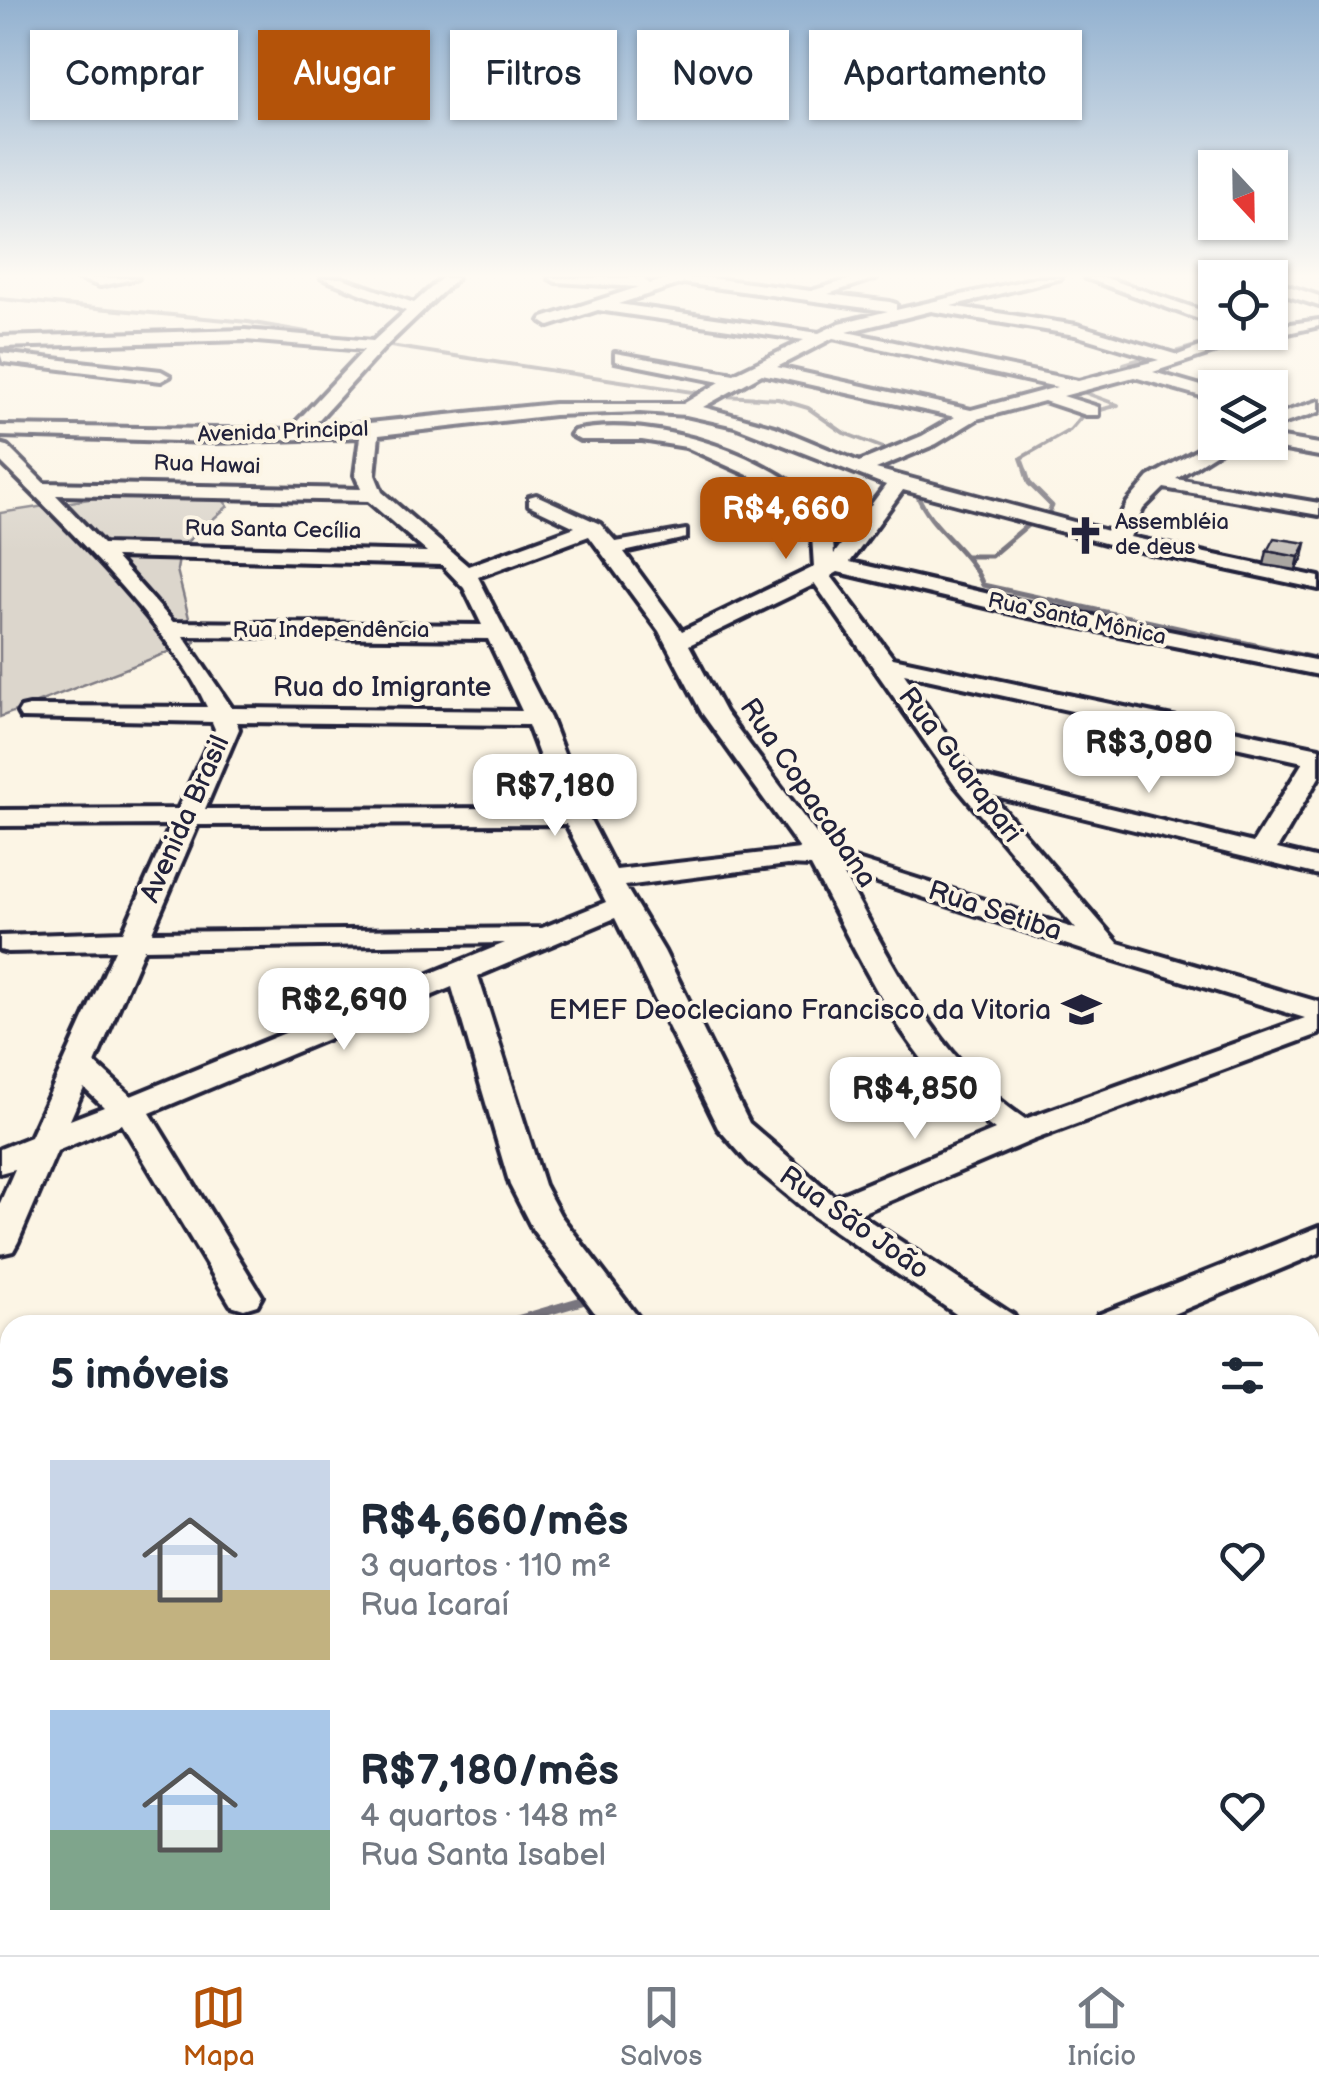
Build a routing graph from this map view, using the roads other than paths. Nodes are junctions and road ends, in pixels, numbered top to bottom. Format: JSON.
{"nodes":[{"id":1,"x":105,"y":369,"type":"edge"},
{"id":2,"x":356,"y":369,"type":"edge"},
{"id":3,"x":680,"y":369,"type":"edge"},
{"id":4,"x":758,"y":369,"type":"edge"},
{"id":5,"x":766,"y":369,"type":"edge"},
{"id":6,"x":996,"y":369,"type":"edge"},
{"id":7,"x":1134,"y":369,"type":"edge"},
{"id":8,"x":1130,"y":370,"type":"junction"},
{"id":9,"x":161,"y":376,"type":"dead end"},
{"id":10,"x":736,"y":380,"type":"junction"},
{"id":11,"x":1075,"y":385,"type":"junction"},
{"id":12,"x":1198,"y":390,"type":"edge"},
{"id":13,"x":1044,"y":395,"type":"junction"},
{"id":14,"x":1319,"y":406,"type":"edge"},
{"id":15,"x":686,"y":410,"type":"junction"},
{"id":16,"x":1092,"y":411,"type":"dead end"},
{"id":17,"x":971,"y":415,"type":"junction"},
{"id":18,"x":1288,"y":417,"type":"edge"},
{"id":19,"x":370,"y":430,"type":"junction"},
{"id":20,"x":0,"y":431,"type":"edge"},
{"id":21,"x":580,"y":435,"type":"dead end"},
{"id":22,"x":294,"y":436,"type":"junction"},
{"id":23,"x":1288,"y":445,"type":"edge"},
{"id":24,"x":0,"y":450,"type":"edge"},
{"id":25,"x":1319,"y":450,"type":"edge"},
{"id":26,"x":1198,"y":457,"type":"edge"},
{"id":27,"x":859,"y":470,"type":"junction"},
{"id":28,"x":1156,"y":481,"type":"junction"},
{"id":29,"x":898,"y":482,"type":"junction"},
{"id":30,"x":36,"y":485,"type":"junction"},
{"id":31,"x":0,"y":488,"type":"edge"},
{"id":32,"x":373,"y":495,"type":"junction"},
{"id":33,"x":536,"y":501,"type":"dead end"},
{"id":34,"x":1319,"y":510,"type":"edge"},
{"id":35,"x":679,"y":534,"type":"dead end"},
{"id":36,"x":602,"y":538,"type":"junction"},
{"id":37,"x":1118,"y":540,"type":"junction"},
{"id":38,"x":96,"y":550,"type":"junction"},
{"id":39,"x":457,"y":566,"type":"junction"},
{"id":40,"x":827,"y":570,"type":"junction"},
{"id":41,"x":1319,"y":583,"type":"edge"},
{"id":42,"x":166,"y":629,"type":"junction"},
{"id":43,"x":495,"y":632,"type":"junction"},
{"id":44,"x":676,"y":643,"type":"junction"},
{"id":45,"x":885,"y":663,"type":"junction"},
{"id":46,"x":1319,"y":668,"type":"edge"},
{"id":47,"x":30,"y":713,"type":"dead end"},
{"id":48,"x":226,"y":717,"type":"junction"},
{"id":49,"x":538,"y":718,"type":"junction"},
{"id":50,"x":1319,"y":758,"type":"edge"},
{"id":51,"x":964,"y":781,"type":"junction"},
{"id":52,"x":190,"y":815,"type":"junction"},
{"id":53,"x":575,"y":816,"type":"junction"},
{"id":54,"x":0,"y":818,"type":"edge"},
{"id":55,"x":1261,"y":852,"type":"junction"},
{"id":56,"x":818,"y":856,"type":"junction"},
{"id":57,"x":1319,"y":867,"type":"edge"},
{"id":58,"x":615,"y":892,"type":"junction"},
{"id":59,"x":550,"y":934,"type":"junction"},
{"id":60,"x":130,"y":941,"type":"junction"},
{"id":61,"x":8,"y":943,"type":"dead end"},
{"id":62,"x":1108,"y":949,"type":"junction"},
{"id":63,"x":462,"y":971,"type":"junction"},
{"id":64,"x":1319,"y":1012,"type":"edge"},
{"id":65,"x":1319,"y":1023,"type":"edge"},
{"id":66,"x":76,"y":1064,"type":"junction"},
{"id":67,"x":129,"y":1108,"type":"junction"},
{"id":68,"x":1021,"y":1132,"type":"junction"},
{"id":69,"x":42,"y":1144,"type":"junction"},
{"id":70,"x":0,"y":1162,"type":"edge"},
{"id":71,"x":834,"y":1211,"type":"junction"},
{"id":72,"x":1319,"y":1239,"type":"edge"},
{"id":73,"x":0,"y":1242,"type":"edge"},
{"id":74,"x":244,"y":1296,"type":"dead end"},
{"id":75,"x":617,"y":1315,"type":"edge"},
{"id":76,"x":985,"y":1315,"type":"edge"},
{"id":77,"x":1135,"y":1315,"type":"edge"}],
"edges":[{"from":1,"to":9,"type":"street"},
{"from":2,"to":22,"type":"street"},
{"from":3,"to":10,"type":"street"},
{"from":4,"to":10,"type":"street"},
{"from":5,"to":17,"type":"street"},
{"from":6,"to":11,"type":"street"},
{"from":7,"to":8,"type":"street"},
{"from":8,"to":11,"type":"street"},
{"from":8,"to":12,"type":"street"},
{"from":10,"to":15,"type":"street"},
{"from":11,"to":13,"type":"street"},
{"from":13,"to":16,"type":"street"},
{"from":13,"to":17,"type":"street"},
{"from":14,"to":18,"type":"street"},
{"from":15,"to":19,"type":"street","name":"Avenida Principal"},
{"from":15,"to":27,"type":"street","name":"Avenida Principal"},
{"from":17,"to":27,"type":"street"},
{"from":19,"to":22,"type":"street","name":"Avenida Principal"},
{"from":19,"to":32,"type":"street"},
{"from":20,"to":22,"type":"street","name":"Avenida Principal"},
{"from":21,"to":40,"type":"street"},
{"from":23,"to":25,"type":"street"},
{"from":24,"to":30,"type":"street","name":"Avenida Brasil"},
{"from":26,"to":28,"type":"street"},
{"from":27,"to":29,"type":"street","name":"Avenida Principal"},
{"from":28,"to":34,"type":"street"},
{"from":28,"to":37,"type":"street"},
{"from":29,"to":37,"type":"street","name":"Avenida Principal"},
{"from":29,"to":40,"type":"street"},
{"from":30,"to":31,"type":"street","name":"Rua Hawai"},
{"from":30,"to":32,"type":"street","name":"Rua Hawai"},
{"from":30,"to":38,"type":"street","name":"Avenida Brasil"},
{"from":32,"to":39,"type":"street","name":"Rua São João"},
{"from":33,"to":36,"type":"street"},
{"from":35,"to":36,"type":"street"},
{"from":36,"to":39,"type":"street"},
{"from":36,"to":44,"type":"street","name":"Rua Copacabana"},
{"from":37,"to":41,"type":"street","name":"Avenida Principal"},
{"from":38,"to":39,"type":"street","name":"Rua Santa Cecília"},
{"from":38,"to":42,"type":"street","name":"Avenida Brasil"},
{"from":39,"to":43,"type":"street","name":"Rua São João"},
{"from":40,"to":44,"type":"street"},
{"from":40,"to":45,"type":"street","name":"Rua Guarapari"},
{"from":40,"to":46,"type":"street","name":"Rua Santa Mônica"},
{"from":42,"to":43,"type":"street","name":"Rua Independência"},
{"from":42,"to":48,"type":"street","name":"Avenida Brasil"},
{"from":43,"to":49,"type":"street","name":"Rua São João"},
{"from":44,"to":56,"type":"street","name":"Rua Copacabana"},
{"from":45,"to":50,"type":"street"},
{"from":45,"to":51,"type":"street","name":"Rua Guarapari"},
{"from":47,"to":48,"type":"street","name":"Rua do Imigrante"},
{"from":48,"to":49,"type":"street","name":"Rua do Imigrante"},
{"from":48,"to":52,"type":"street","name":"Avenida Brasil"},
{"from":49,"to":53,"type":"street","name":"Rua São João"},
{"from":50,"to":55,"type":"street"},
{"from":51,"to":55,"type":"street"},
{"from":51,"to":62,"type":"street","name":"Rua Guarapari"},
{"from":52,"to":53,"type":"street"},
{"from":52,"to":54,"type":"street"},
{"from":52,"to":60,"type":"street","name":"Avenida Brasil"},
{"from":53,"to":58,"type":"street","name":"Rua São João"},
{"from":55,"to":57,"type":"street"},
{"from":56,"to":58,"type":"street","name":"Rua Setiba"},
{"from":56,"to":62,"type":"street","name":"Rua Setiba"},
{"from":56,"to":68,"type":"street","name":"Rua Copacabana"},
{"from":58,"to":59,"type":"street","name":"Rua Setiba"},
{"from":58,"to":71,"type":"street","name":"Rua São João"},
{"from":59,"to":60,"type":"street"},
{"from":59,"to":63,"type":"street","name":"Rua Setiba"},
{"from":60,"to":61,"type":"street"},
{"from":60,"to":66,"type":"street","name":"Avenida Brasil"},
{"from":62,"to":64,"type":"street","name":"Rua Setiba"},
{"from":63,"to":67,"type":"street","name":"Rua Setiba"},
{"from":63,"to":75,"type":"street"},
{"from":65,"to":68,"type":"street"},
{"from":66,"to":67,"type":"street"},
{"from":66,"to":69,"type":"street","name":"Avenida Brasil"},
{"from":67,"to":69,"type":"street","name":"Rua Setiba"},
{"from":67,"to":74,"type":"street"},
{"from":68,"to":71,"type":"street"},
{"from":69,"to":70,"type":"street","name":"Rua Setiba"},
{"from":69,"to":73,"type":"street","name":"Avenida Brasil"},
{"from":71,"to":76,"type":"street","name":"Rua São João"},
{"from":72,"to":77,"type":"street"}]}
